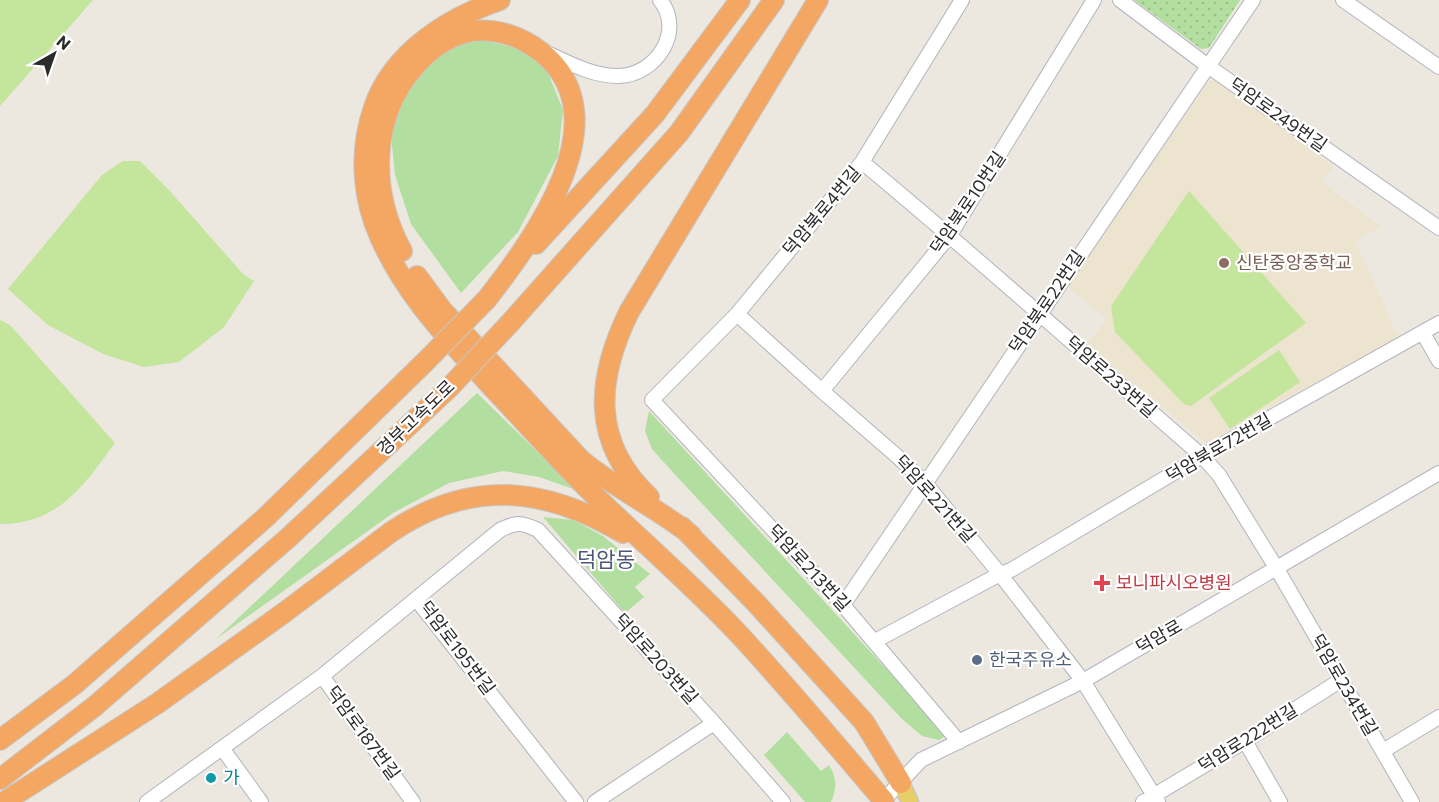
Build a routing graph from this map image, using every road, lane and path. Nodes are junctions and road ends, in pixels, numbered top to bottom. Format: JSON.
{"nodes":[{"id":1,"x":500,"y":0,"type":"edge"},
{"id":2,"x":660,"y":0,"type":"edge"},
{"id":3,"x":740,"y":0,"type":"edge"},
{"id":4,"x":774,"y":0,"type":"edge"},
{"id":5,"x":818,"y":0,"type":"edge"},
{"id":6,"x":962,"y":0,"type":"edge"},
{"id":7,"x":1094,"y":0,"type":"edge"},
{"id":8,"x":1120,"y":0,"type":"edge"},
{"id":9,"x":1253,"y":0,"type":"edge"},
{"id":10,"x":1343,"y":0,"type":"edge"},
{"id":11,"x":535,"y":47,"type":"junction"},
{"id":12,"x":1208,"y":66,"type":"junction"},
{"id":13,"x":1439,"y":67,"type":"edge"},
{"id":14,"x":862,"y":162,"type":"junction"},
{"id":15,"x":1439,"y":228,"type":"edge"},
{"id":16,"x":950,"y":235,"type":"junction"},
{"id":17,"x":487,"y":299,"type":"junction"},
{"id":18,"x":737,"y":314,"type":"junction"},
{"id":19,"x":1039,"y":315,"type":"junction"},
{"id":20,"x":1439,"y":323,"type":"edge"},
{"id":21,"x":1423,"y":333,"type":"junction"},
{"id":22,"x":1439,"y":361,"type":"edge"},
{"id":23,"x":822,"y":391,"type":"junction"},
{"id":24,"x":652,"y":400,"type":"joint"},
{"id":25,"x":1202,"y":456,"type":"junction"},
{"id":26,"x":1439,"y":473,"type":"edge"},
{"id":27,"x":925,"y":483,"type":"junction"},
{"id":28,"x":523,"y":523,"type":"joint"},
{"id":29,"x":691,"y":535,"type":"junction"},
{"id":30,"x":656,"y":553,"type":"junction"},
{"id":31,"x":1277,"y":569,"type":"junction"},
{"id":32,"x":1000,"y":574,"type":"junction"},
{"id":33,"x":416,"y":599,"type":"junction"},
{"id":34,"x":843,"y":604,"type":"junction"},
{"id":35,"x":874,"y":641,"type":"junction"},
{"id":36,"x":322,"y":676,"type":"junction"},
{"id":37,"x":1341,"y":680,"type":"junction"},
{"id":38,"x":1083,"y":681,"type":"junction"},
{"id":39,"x":1439,"y":717,"type":"edge"},
{"id":40,"x":714,"y":723,"type":"junction"},
{"id":41,"x":0,"y":740,"type":"edge"},
{"id":42,"x":1245,"y":741,"type":"junction"},
{"id":43,"x":959,"y":742,"type":"junction"},
{"id":44,"x":222,"y":748,"type":"junction"},
{"id":45,"x":1383,"y":752,"type":"junction"},
{"id":46,"x":0,"y":779,"type":"edge"},
{"id":47,"x":901,"y":783,"type":"junction"},
{"id":48,"x":1152,"y":800,"type":"edge"},
{"id":49,"x":4,"y":802,"type":"edge"},
{"id":50,"x":147,"y":802,"type":"edge"},
{"id":51,"x":261,"y":802,"type":"edge"},
{"id":52,"x":413,"y":802,"type":"edge"},
{"id":53,"x":576,"y":802,"type":"edge"},
{"id":54,"x":595,"y":802,"type":"edge"},
{"id":55,"x":783,"y":802,"type":"edge"},
{"id":56,"x":884,"y":802,"type":"edge"},
{"id":57,"x":910,"y":802,"type":"edge"},
{"id":58,"x":1280,"y":802,"type":"edge"},
{"id":59,"x":1412,"y":802,"type":"edge"}],
"edges":[{"from":1,"to":30,"type":"highway"},
{"from":2,"to":11,"type":"street"},
{"from":3,"to":17,"type":"highway","name":"경부고속도로"},
{"from":4,"to":46,"type":"highway","name":"경부고속도로","bridge":true},
{"from":5,"to":29,"type":"highway"},
{"from":6,"to":14,"type":"street","name":"덕암북로4번길"},
{"from":7,"to":16,"type":"street","name":"덕암북로10번길"},
{"from":8,"to":12,"type":"street","name":"덕암로249번길"},
{"from":9,"to":12,"type":"street","name":"덕암북로22번길"},
{"from":10,"to":13,"type":"street"},
{"from":11,"to":17,"type":"highway"},
{"from":11,"to":29,"type":"highway"},
{"from":12,"to":15,"type":"street","name":"덕암로249번길"},
{"from":12,"to":19,"type":"street","name":"덕암북로22번길"},
{"from":14,"to":16,"type":"street","name":"덕암로233번길"},
{"from":14,"to":18,"type":"street","name":"덕암북로4번길"},
{"from":16,"to":19,"type":"street","name":"덕암로233번길"},
{"from":16,"to":23,"type":"street","name":"덕암북로10번길"},
{"from":17,"to":41,"type":"highway","name":"경부고속도로","bridge":true},
{"from":18,"to":23,"type":"street","name":"덕암로221번길"},
{"from":18,"to":24,"type":"street","name":"덕암북로4번길"},
{"from":19,"to":25,"type":"street","name":"덕암로233번길"},
{"from":19,"to":27,"type":"street","name":"덕암북로22번길"},
{"from":20,"to":21,"type":"street","name":"덕암북로72번길"},
{"from":21,"to":22,"type":"street"},
{"from":21,"to":25,"type":"street","name":"덕암북로72번길"},
{"from":23,"to":27,"type":"street","name":"덕암로221번길"},
{"from":24,"to":34,"type":"street","name":"덕암로213번길"},
{"from":25,"to":31,"type":"street","name":"덕암로233번길"},
{"from":25,"to":32,"type":"street","name":"덕암북로72번길"},
{"from":26,"to":31,"type":"street","name":"덕암로"},
{"from":27,"to":32,"type":"street","name":"덕암로221번길"},
{"from":27,"to":34,"type":"street","name":"덕암북로22번길"},
{"from":28,"to":33,"type":"street","name":"덕암로195번길"},
{"from":28,"to":40,"type":"street","name":"덕암로203번길"},
{"from":29,"to":47,"type":"highway"},
{"from":30,"to":49,"type":"highway"},
{"from":30,"to":56,"type":"highway"},
{"from":31,"to":37,"type":"street","name":"덕암로234번길"},
{"from":31,"to":38,"type":"street","name":"덕암로"},
{"from":32,"to":35,"type":"street","name":"덕암북로72번길"},
{"from":32,"to":38,"type":"street","name":"덕암로221번길"},
{"from":33,"to":36,"type":"street","name":"덕암로187번길"},
{"from":33,"to":53,"type":"street","name":"덕암로195번길"},
{"from":34,"to":35,"type":"street","name":"덕암로213번길"},
{"from":35,"to":43,"type":"street","name":"덕암로213번길"},
{"from":36,"to":44,"type":"street"},
{"from":36,"to":52,"type":"street","name":"덕암로187번길"},
{"from":37,"to":42,"type":"street","name":"덕암로222번길"},
{"from":37,"to":45,"type":"street","name":"덕암로234번길"},
{"from":38,"to":43,"type":"street","name":"덕암로"},
{"from":38,"to":48,"type":"street","name":"덕암로222번길"},
{"from":39,"to":45,"type":"street"},
{"from":40,"to":54,"type":"street"},
{"from":40,"to":55,"type":"street","name":"덕암로203번길"},
{"from":42,"to":48,"type":"street","name":"덕암로222번길"},
{"from":42,"to":58,"type":"street"},
{"from":43,"to":47,"type":"street","name":"덕암로"},
{"from":44,"to":50,"type":"street"},
{"from":44,"to":51,"type":"street"},
{"from":45,"to":59,"type":"street","name":"덕암로234번길"},
{"from":47,"to":56,"type":"street","name":"덕암로"},
{"from":47,"to":57,"type":"main road"}]}
